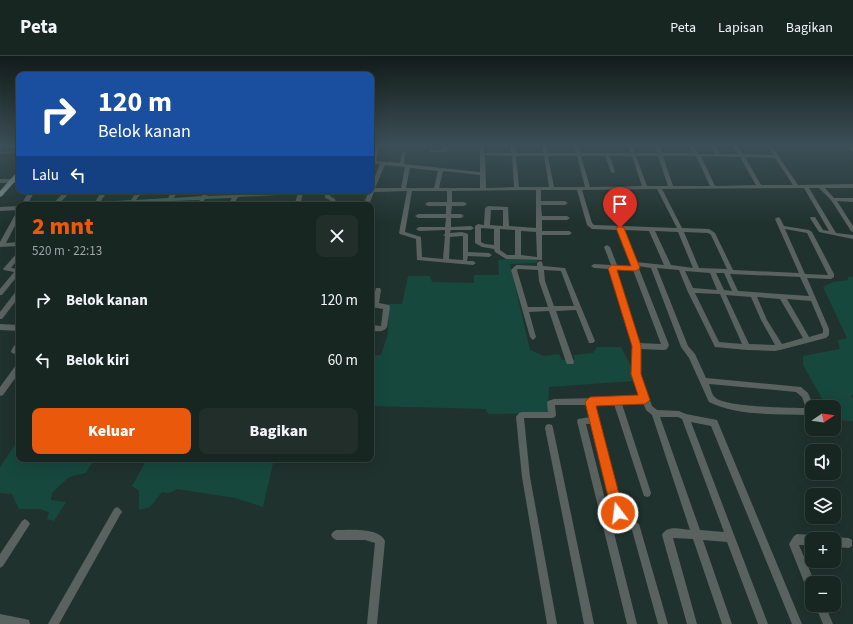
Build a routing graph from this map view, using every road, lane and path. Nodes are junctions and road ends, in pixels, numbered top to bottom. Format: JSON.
{"nodes":[{"id":1,"x":380,"y":172,"type":"edge"},
{"id":2,"x":404,"y":172,"type":"edge"},
{"id":3,"x":440,"y":172,"type":"edge"},
{"id":4,"x":462,"y":172,"type":"edge"},
{"id":5,"x":516,"y":172,"type":"edge"},
{"id":6,"x":549,"y":172,"type":"edge"},
{"id":7,"x":583,"y":172,"type":"edge"},
{"id":8,"x":640,"y":172,"type":"edge"},
{"id":9,"x":666,"y":172,"type":"edge"},
{"id":10,"x":706,"y":172,"type":"edge"},
{"id":11,"x":751,"y":172,"type":"edge"},
{"id":12,"x":787,"y":172,"type":"edge"},
{"id":13,"x":482,"y":174,"type":"joint"},
{"id":14,"x":0,"y":181,"type":"edge"},
{"id":15,"x":16,"y":181,"type":"edge"},
{"id":16,"x":374,"y":186,"type":"edge"},
{"id":17,"x":759,"y":186,"type":"junction"},
{"id":18,"x":796,"y":186,"type":"junction"},
{"id":19,"x":805,"y":186,"type":"junction"},
{"id":20,"x":820,"y":186,"type":"junction"},
{"id":21,"x":658,"y":187,"type":"junction"},
{"id":22,"x":671,"y":187,"type":"junction"},
{"id":23,"x":713,"y":187,"type":"junction"},
{"id":24,"x":852,"y":187,"type":"edge"},
{"id":25,"x":374,"y":188,"type":"edge"},
{"id":26,"x":403,"y":188,"type":"junction"},
{"id":27,"x":517,"y":188,"type":"junction"},
{"id":28,"x":538,"y":188,"type":"junction"},
{"id":29,"x":552,"y":188,"type":"junction"},
{"id":30,"x":580,"y":188,"type":"junction"},
{"id":31,"x":588,"y":188,"type":"junction"},
{"id":32,"x":645,"y":188,"type":"junction"},
{"id":33,"x":436,"y":189,"type":"junction"},
{"id":34,"x":450,"y":189,"type":"junction"},
{"id":35,"x":483,"y":189,"type":"junction"},
{"id":36,"x":410,"y":190,"type":"junction"},
{"id":37,"x":65,"y":194,"type":"edge"},
{"id":38,"x":174,"y":194,"type":"edge"},
{"id":39,"x":206,"y":194,"type":"edge"},
{"id":40,"x":231,"y":194,"type":"edge"},
{"id":41,"x":328,"y":194,"type":"edge"},
{"id":42,"x":0,"y":196,"type":"edge"},
{"id":43,"x":203,"y":198,"type":"junction"},
{"id":44,"x":171,"y":199,"type":"junction"},
{"id":45,"x":833,"y":199,"type":"junction"},
{"id":46,"x":853,"y":200,"type":"edge"},
{"id":47,"x":58,"y":202,"type":"edge"},
{"id":48,"x":142,"y":202,"type":"edge"},
{"id":49,"x":169,"y":202,"type":"edge"},
{"id":50,"x":201,"y":202,"type":"edge"},
{"id":51,"x":332,"y":202,"type":"edge"},
{"id":52,"x":539,"y":203,"type":"junction"},
{"id":53,"x":565,"y":203,"type":"dead end"},
{"id":54,"x":428,"y":204,"type":"dead end"},
{"id":55,"x":449,"y":204,"type":"junction"},
{"id":56,"x":464,"y":204,"type":"dead end"},
{"id":57,"x":16,"y":208,"type":"edge"},
{"id":58,"x":0,"y":209,"type":"edge"},
{"id":59,"x":418,"y":216,"type":"dead end"},
{"id":60,"x":449,"y":216,"type":"junction"},
{"id":61,"x":461,"y":216,"type":"dead end"},
{"id":62,"x":16,"y":218,"type":"edge"},
{"id":63,"x":539,"y":218,"type":"junction"},
{"id":64,"x":566,"y":218,"type":"dead end"},
{"id":65,"x":813,"y":218,"type":"dead end"},
{"id":66,"x":778,"y":219,"type":"dead end"},
{"id":67,"x":487,"y":226,"type":"junction"},
{"id":68,"x":497,"y":227,"type":"junction"},
{"id":69,"x":506,"y":227,"type":"junction"},
{"id":70,"x":781,"y":227,"type":"junction"},
{"id":71,"x":471,"y":228,"type":"dead end"},
{"id":72,"x":518,"y":228,"type":"junction"},
{"id":73,"x":620,"y":228,"type":"junction"},
{"id":74,"x":418,"y":229,"type":"dead end"},
{"id":75,"x":651,"y":229,"type":"junction"},
{"id":76,"x":853,"y":230,"type":"edge"},
{"id":77,"x":681,"y":231,"type":"junction"},
{"id":78,"x":446,"y":232,"type":"junction"},
{"id":79,"x":538,"y":232,"type":"junction"},
{"id":80,"x":569,"y":233,"type":"dead end"},
{"id":81,"x":834,"y":234,"type":"junction"},
{"id":82,"x":853,"y":237,"type":"edge"},
{"id":83,"x":1,"y":244,"type":"edge"},
{"id":84,"x":16,"y":244,"type":"edge"},
{"id":85,"x":496,"y":247,"type":"junction"},
{"id":86,"x":607,"y":247,"type":"dead end"},
{"id":87,"x":489,"y":255,"type":"dead end"},
{"id":88,"x":16,"y":257,"type":"edge"},
{"id":89,"x":518,"y":257,"type":"junction"},
{"id":90,"x":540,"y":259,"type":"junction"},
{"id":91,"x":446,"y":261,"type":"junction"},
{"id":92,"x":473,"y":263,"type":"dead end"},
{"id":93,"x":653,"y":265,"type":"junction"},
{"id":94,"x":594,"y":266,"type":"dead end"},
{"id":95,"x":635,"y":266,"type":"junction"},
{"id":96,"x":668,"y":266,"type":"junction"},
{"id":97,"x":539,"y":268,"type":"junction"},
{"id":98,"x":614,"y":268,"type":"junction"},
{"id":99,"x":681,"y":269,"type":"junction"},
{"id":100,"x":697,"y":270,"type":"junction"},
{"id":101,"x":3,"y":271,"type":"edge"},
{"id":102,"x":16,"y":271,"type":"edge"},
{"id":103,"x":712,"y":271,"type":"junction"},
{"id":104,"x":729,"y":272,"type":"junction"},
{"id":105,"x":16,"y":273,"type":"edge"},
{"id":106,"x":803,"y":277,"type":"junction"},
{"id":107,"x":378,"y":290,"type":"dead end"},
{"id":108,"x":690,"y":290,"type":"junction"},
{"id":109,"x":722,"y":292,"type":"junction"},
{"id":110,"x":0,"y":293,"type":"edge"},
{"id":111,"x":736,"y":293,"type":"junction"},
{"id":112,"x":753,"y":294,"type":"junction"},
{"id":113,"x":16,"y":296,"type":"edge"},
{"id":114,"x":782,"y":297,"type":"junction"},
{"id":115,"x":813,"y":299,"type":"junction"},
{"id":116,"x":374,"y":302,"type":"edge"},
{"id":117,"x":374,"y":305,"type":"edge"},
{"id":118,"x":577,"y":308,"type":"junction"},
{"id":119,"x":551,"y":309,"type":"junction"},
{"id":120,"x":525,"y":310,"type":"junction"},
{"id":121,"x":0,"y":317,"type":"edge"},
{"id":122,"x":0,"y":327,"type":"edge"},
{"id":123,"x":16,"y":328,"type":"edge"},
{"id":124,"x":374,"y":328,"type":"edge"},
{"id":125,"x":533,"y":336,"type":"dead end"},
{"id":126,"x":807,"y":339,"type":"junction"},
{"id":127,"x":591,"y":341,"type":"dead end"},
{"id":128,"x":636,"y":346,"type":"junction"},
{"id":129,"x":747,"y":347,"type":"junction"},
{"id":130,"x":780,"y":347,"type":"junction"},
{"id":131,"x":570,"y":362,"type":"dead end"},
{"id":132,"x":16,"y":371,"type":"edge"},
{"id":133,"x":704,"y":381,"type":"junction"},
{"id":134,"x":0,"y":393,"type":"edge"},
{"id":135,"x":617,"y":400,"type":"junction"},
{"id":136,"x":645,"y":400,"type":"junction"},
{"id":137,"x":590,"y":402,"type":"junction"},
{"id":138,"x":655,"y":413,"type":"junction"},
{"id":139,"x":685,"y":417,"type":"junction"},
{"id":140,"x":594,"y":420,"type":"junction"},
{"id":141,"x":549,"y":428,"type":"dead end"},
{"id":142,"x":647,"y":493,"type":"dead end"},
{"id":143,"x":117,"y":512,"type":"dead end"},
{"id":144,"x":25,"y":524,"type":"dead end"},
{"id":145,"x":607,"y":524,"type":"junction"},
{"id":146,"x":620,"y":524,"type":"junction"},
{"id":147,"x":336,"y":535,"type":"dead end"},
{"id":148,"x":696,"y":535,"type":"junction"},
{"id":149,"x":728,"y":537,"type":"junction"},
{"id":150,"x":805,"y":540,"type":"edge"},
{"id":151,"x":841,"y":542,"type":"edge"},
{"id":152,"x":849,"y":543,"type":"dead end"},
{"id":153,"x":0,"y":563,"type":"edge"},
{"id":154,"x":807,"y":576,"type":"edge"},
{"id":155,"x":823,"y":612,"type":"edge"},
{"id":156,"x":0,"y":619,"type":"edge"},
{"id":157,"x":25,"y":624,"type":"edge"},
{"id":158,"x":53,"y":624,"type":"edge"},
{"id":159,"x":372,"y":624,"type":"edge"},
{"id":160,"x":552,"y":624,"type":"edge"},
{"id":161,"x":589,"y":624,"type":"edge"},
{"id":162,"x":632,"y":624,"type":"edge"},
{"id":163,"x":663,"y":624,"type":"edge"},
{"id":164,"x":692,"y":624,"type":"edge"},
{"id":165,"x":728,"y":624,"type":"edge"},
{"id":166,"x":763,"y":624,"type":"edge"},
{"id":167,"x":797,"y":624,"type":"edge"},
{"id":168,"x":828,"y":624,"type":"edge"}],
"edges":[{"from":1,"to":16,"type":"street"},
{"from":2,"to":26,"type":"street"},
{"from":3,"to":33,"type":"street"},
{"from":4,"to":13,"type":"street"},
{"from":5,"to":27,"type":"street"},
{"from":6,"to":29,"type":"street"},
{"from":7,"to":31,"type":"street"},
{"from":8,"to":32,"type":"street"},
{"from":9,"to":22,"type":"street"},
{"from":10,"to":23,"type":"street"},
{"from":11,"to":17,"type":"street"},
{"from":12,"to":18,"type":"street"},
{"from":13,"to":35,"type":"street"},
{"from":14,"to":15,"type":"street"},
{"from":15,"to":42,"type":"main road"},
{"from":17,"to":18,"type":"street"},
{"from":17,"to":23,"type":"street"},
{"from":18,"to":19,"type":"street"},
{"from":19,"to":20,"type":"street"},
{"from":19,"to":81,"type":"street"},
{"from":20,"to":24,"type":"street"},
{"from":20,"to":45,"type":"street"},
{"from":21,"to":22,"type":"street"},
{"from":21,"to":32,"type":"street"},
{"from":21,"to":77,"type":"street"},
{"from":22,"to":23,"type":"street"},
{"from":25,"to":26,"type":"street"},
{"from":26,"to":36,"type":"street"},
{"from":27,"to":28,"type":"street"},
{"from":27,"to":35,"type":"street"},
{"from":28,"to":29,"type":"street"},
{"from":28,"to":52,"type":"street"},
{"from":29,"to":30,"type":"street"},
{"from":30,"to":31,"type":"street"},
{"from":30,"to":73,"type":"street"},
{"from":31,"to":32,"type":"street"},
{"from":33,"to":34,"type":"street"},
{"from":33,"to":36,"type":"street"},
{"from":34,"to":35,"type":"street"},
{"from":34,"to":55,"type":"street"},
{"from":36,"to":91,"type":"street"},
{"from":37,"to":47,"type":"street"},
{"from":38,"to":44,"type":"street"},
{"from":39,"to":43,"type":"street"},
{"from":40,"to":43,"type":"street"},
{"from":41,"to":51,"type":"street"},
{"from":43,"to":44,"type":"street"},
{"from":43,"to":50,"type":"street"},
{"from":44,"to":48,"type":"street"},
{"from":44,"to":49,"type":"street"},
{"from":45,"to":46,"type":"street"},
{"from":45,"to":76,"type":"street"},
{"from":52,"to":53,"type":"street"},
{"from":52,"to":63,"type":"street"},
{"from":54,"to":55,"type":"street"},
{"from":55,"to":56,"type":"street"},
{"from":55,"to":60,"type":"street"},
{"from":57,"to":58,"type":"street"},
{"from":59,"to":60,"type":"street"},
{"from":60,"to":61,"type":"street"},
{"from":60,"to":78,"type":"street"},
{"from":62,"to":83,"type":"street"},
{"from":63,"to":64,"type":"street"},
{"from":63,"to":79,"type":"street"},
{"from":65,"to":81,"type":"street"},
{"from":66,"to":70,"type":"street"},
{"from":67,"to":68,"type":"street"},
{"from":67,"to":69,"type":"street"},
{"from":67,"to":85,"type":"street"},
{"from":68,"to":69,"type":"street"},
{"from":68,"to":85,"type":"street"},
{"from":69,"to":72,"type":"street"},
{"from":70,"to":106,"type":"street"},
{"from":70,"to":106,"type":"street"},
{"from":71,"to":78,"type":"street"},
{"from":72,"to":79,"type":"street"},
{"from":72,"to":89,"type":"street"},
{"from":73,"to":75,"type":"street"},
{"from":73,"to":95,"type":"street"},
{"from":74,"to":78,"type":"street"},
{"from":75,"to":77,"type":"street"},
{"from":75,"to":96,"type":"street"},
{"from":77,"to":100,"type":"street"},
{"from":77,"to":104,"type":"street"},
{"from":78,"to":87,"type":"street"},
{"from":78,"to":91,"type":"street"},
{"from":79,"to":80,"type":"street"},
{"from":79,"to":90,"type":"street"},
{"from":81,"to":82,"type":"street"},
{"from":83,"to":84,"type":"street"},
{"from":85,"to":89,"type":"street"},
{"from":86,"to":98,"type":"street"},
{"from":88,"to":101,"type":"street"},
{"from":89,"to":90,"type":"street"},
{"from":90,"to":97,"type":"street"},
{"from":91,"to":92,"type":"street"},
{"from":93,"to":95,"type":"street"},
{"from":93,"to":96,"type":"street"},
{"from":93,"to":133,"type":"street"},
{"from":94,"to":98,"type":"street"},
{"from":95,"to":98,"type":"street"},
{"from":95,"to":128,"type":"street"},
{"from":96,"to":99,"type":"street"},
{"from":97,"to":118,"type":"street"},
{"from":97,"to":119,"type":"street"},
{"from":97,"to":120,"type":"street"},
{"from":98,"to":128,"type":"street"},
{"from":99,"to":100,"type":"street"},
{"from":99,"to":108,"type":"street"},
{"from":100,"to":103,"type":"street"},
{"from":101,"to":102,"type":"street"},
{"from":103,"to":104,"type":"street"},
{"from":103,"to":109,"type":"street"},
{"from":104,"to":106,"type":"street"},
{"from":104,"to":111,"type":"street"},
{"from":105,"to":110,"type":"street"},
{"from":106,"to":115,"type":"street"},
{"from":107,"to":116,"type":"street"},
{"from":108,"to":109,"type":"street"},
{"from":108,"to":129,"type":"street"},
{"from":109,"to":111,"type":"street"},
{"from":109,"to":129,"type":"street"},
{"from":111,"to":112,"type":"street"},
{"from":112,"to":114,"type":"street"},
{"from":112,"to":130,"type":"street"},
{"from":113,"to":121,"type":"street"},
{"from":114,"to":115,"type":"street"},
{"from":114,"to":126,"type":"street"},
{"from":115,"to":126,"type":"street"},
{"from":117,"to":124,"type":"street"},
{"from":118,"to":119,"type":"street"},
{"from":118,"to":127,"type":"street"},
{"from":119,"to":120,"type":"street"},
{"from":119,"to":131,"type":"street"},
{"from":120,"to":125,"type":"street"},
{"from":122,"to":123,"type":"street"},
{"from":126,"to":130,"type":"street"},
{"from":128,"to":136,"type":"street"},
{"from":129,"to":130,"type":"street"},
{"from":132,"to":134,"type":"street"},
{"from":133,"to":133,"type":"street"},
{"from":135,"to":136,"type":"street"},
{"from":135,"to":137,"type":"street"},
{"from":135,"to":142,"type":"street"},
{"from":136,"to":138,"type":"street"},
{"from":137,"to":140,"type":"street"},
{"from":137,"to":160,"type":"street"},
{"from":138,"to":139,"type":"street"},
{"from":138,"to":148,"type":"street"},
{"from":139,"to":149,"type":"street"},
{"from":139,"to":167,"type":"street"},
{"from":140,"to":145,"type":"street"},
{"from":140,"to":146,"type":"street"},
{"from":141,"to":161,"type":"street"},
{"from":143,"to":158,"type":"street"},
{"from":144,"to":153,"type":"street"},
{"from":145,"to":146,"type":"street"},
{"from":145,"to":162,"type":"street"},
{"from":146,"to":163,"type":"street"},
{"from":147,"to":159,"type":"street"},
{"from":148,"to":149,"type":"street"},
{"from":148,"to":164,"type":"street"},
{"from":148,"to":165,"type":"street"},
{"from":149,"to":166,"type":"street"},
{"from":150,"to":154,"type":"street"},
{"from":151,"to":152,"type":"street"},
{"from":155,"to":168,"type":"street"},
{"from":156,"to":157,"type":"street"}]}
